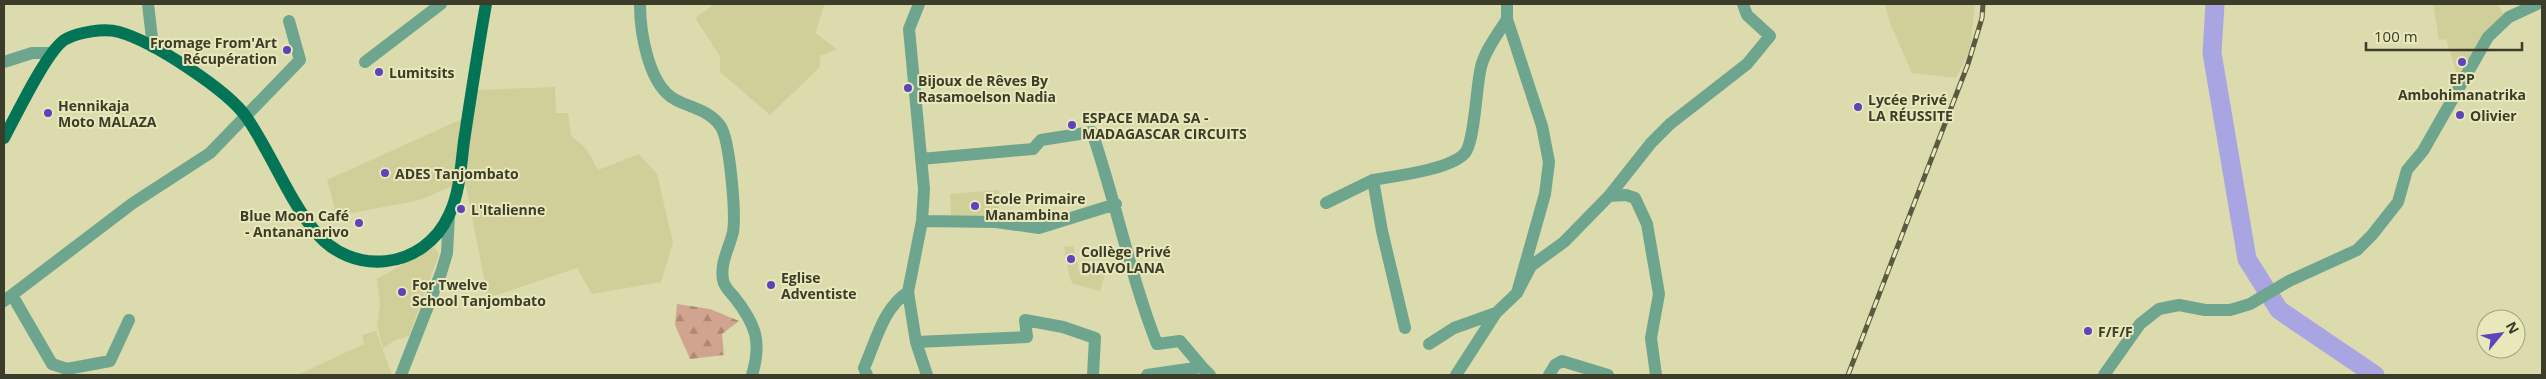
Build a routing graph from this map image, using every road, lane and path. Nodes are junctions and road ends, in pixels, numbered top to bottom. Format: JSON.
{"nodes":[{"id":1,"x":148,"y":4,"type":"edge"},
{"id":2,"x":441,"y":4,"type":"edge"},
{"id":3,"x":486,"y":4,"type":"edge"},
{"id":4,"x":640,"y":4,"type":"edge"},
{"id":5,"x":919,"y":4,"type":"edge"},
{"id":6,"x":1507,"y":4,"type":"edge"},
{"id":7,"x":1743,"y":4,"type":"edge"},
{"id":8,"x":2537,"y":4,"type":"edge"},
{"id":9,"x":1507,"y":19,"type":"junction"},
{"id":10,"x":289,"y":21,"type":"dead end"},
{"id":11,"x":153,"y":47,"type":"junction"},
{"id":12,"x":51,"y":53,"type":"junction"},
{"id":13,"x":4,"y":62,"type":"edge"},
{"id":14,"x":364,"y":62,"type":"dead end"},
{"id":15,"x":246,"y":117,"type":"junction"},
{"id":16,"x":4,"y":138,"type":"edge"},
{"id":17,"x":921,"y":159,"type":"junction"},
{"id":18,"x":1373,"y":180,"type":"junction"},
{"id":19,"x":1610,"y":196,"type":"junction"},
{"id":20,"x":1326,"y":203,"type":"dead end"},
{"id":21,"x":1116,"y":204,"type":"junction"},
{"id":22,"x":449,"y":216,"type":"junction"},
{"id":23,"x":922,"y":221,"type":"junction"},
{"id":24,"x":908,"y":292,"type":"junction"},
{"id":25,"x":1517,"y":293,"type":"junction"},
{"id":26,"x":8,"y":298,"type":"edge"},
{"id":27,"x":1496,"y":313,"type":"junction"},
{"id":28,"x":129,"y":320,"type":"dead end"},
{"id":29,"x":1406,"y":328,"type":"dead end"},
{"id":30,"x":916,"y":342,"type":"junction"},
{"id":31,"x":1429,"y":344,"type":"dead end"},
{"id":32,"x":90,"y":370,"type":"edge"},
{"id":33,"x":1206,"y":371,"type":"edge"},
{"id":34,"x":400,"y":375,"type":"edge"},
{"id":35,"x":752,"y":375,"type":"edge"},
{"id":36,"x":866,"y":375,"type":"edge"},
{"id":37,"x":927,"y":375,"type":"edge"},
{"id":38,"x":1093,"y":375,"type":"edge"},
{"id":39,"x":1147,"y":375,"type":"edge"},
{"id":40,"x":1456,"y":375,"type":"edge"},
{"id":41,"x":1549,"y":375,"type":"edge"},
{"id":42,"x":1608,"y":375,"type":"edge"},
{"id":43,"x":1656,"y":375,"type":"edge"},
{"id":44,"x":2104,"y":375,"type":"edge"}],
"edges":[{"from":1,"to":11,"type":"street"},
{"from":2,"to":14,"type":"street"},
{"from":3,"to":22,"type":"main road"},
{"from":4,"to":35,"type":"street"},
{"from":5,"to":17,"type":"street"},
{"from":6,"to":9,"type":"street"},
{"from":7,"to":19,"type":"street"},
{"from":8,"to":44,"type":"street"},
{"from":9,"to":18,"type":"street"},
{"from":9,"to":25,"type":"street"},
{"from":10,"to":15,"type":"street"},
{"from":11,"to":12,"type":"main road"},
{"from":11,"to":15,"type":"main road"},
{"from":12,"to":13,"type":"street"},
{"from":12,"to":16,"type":"main road"},
{"from":15,"to":22,"type":"main road"},
{"from":15,"to":26,"type":"street"},
{"from":17,"to":21,"type":"street"},
{"from":17,"to":23,"type":"street"},
{"from":18,"to":20,"type":"street"},
{"from":18,"to":29,"type":"street"},
{"from":19,"to":25,"type":"street"},
{"from":19,"to":43,"type":"street"},
{"from":21,"to":23,"type":"street"},
{"from":21,"to":33,"type":"street"},
{"from":22,"to":34,"type":"street"},
{"from":23,"to":24,"type":"street"},
{"from":24,"to":30,"type":"street"},
{"from":24,"to":36,"type":"street"},
{"from":25,"to":27,"type":"street"},
{"from":26,"to":32,"type":"street"},
{"from":27,"to":31,"type":"street"},
{"from":27,"to":40,"type":"street"},
{"from":28,"to":32,"type":"street"},
{"from":30,"to":37,"type":"street"},
{"from":30,"to":38,"type":"street"},
{"from":33,"to":39,"type":"street"},
{"from":41,"to":42,"type":"street"}]}
